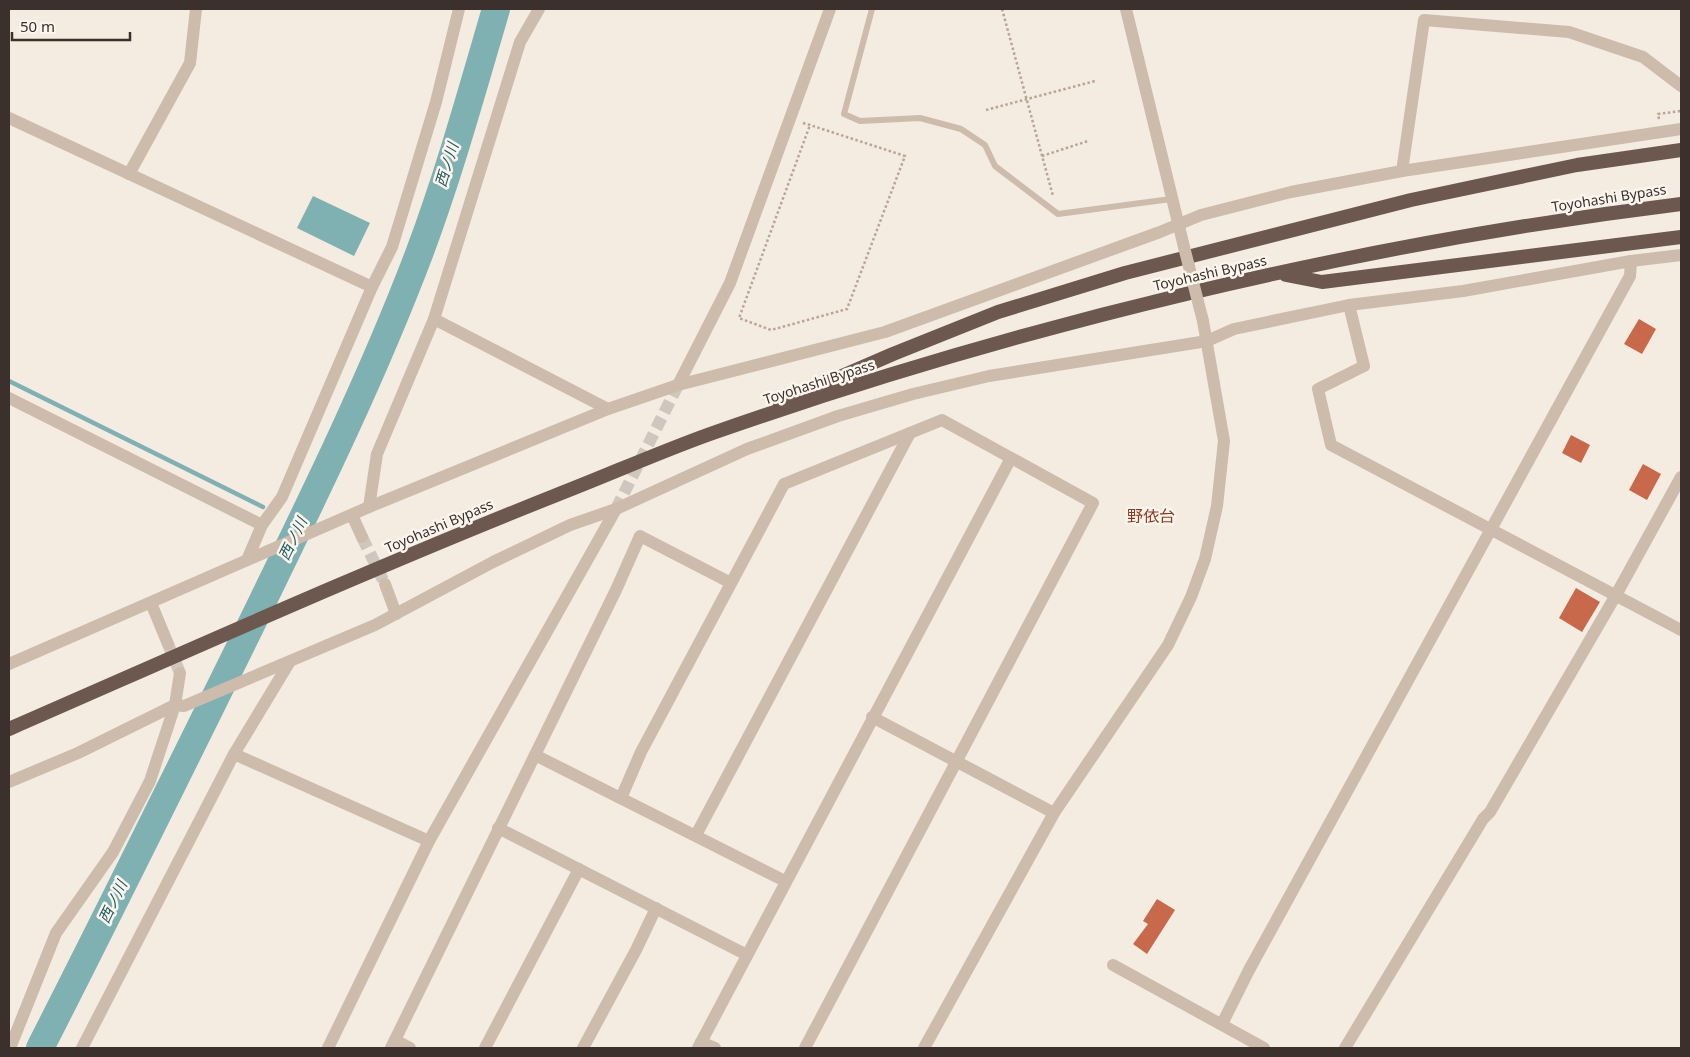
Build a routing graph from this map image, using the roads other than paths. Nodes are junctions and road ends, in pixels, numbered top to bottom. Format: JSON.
{"nodes":[{"id":1,"x":196,"y":9,"type":"edge"},
{"id":2,"x":459,"y":9,"type":"edge"},
{"id":3,"x":539,"y":9,"type":"edge"},
{"id":4,"x":830,"y":9,"type":"edge"},
{"id":5,"x":872,"y":9,"type":"edge"},
{"id":6,"x":1126,"y":9,"type":"edge"},
{"id":7,"x":1681,"y":86,"type":"edge"},
{"id":8,"x":9,"y":118,"type":"edge"},
{"id":9,"x":1681,"y":129,"type":"edge"},
{"id":10,"x":1681,"y":150,"type":"edge"},
{"id":11,"x":1402,"y":171,"type":"junction"},
{"id":12,"x":130,"y":174,"type":"junction"},
{"id":13,"x":1171,"y":199,"type":"junction"},
{"id":14,"x":1681,"y":204,"type":"edge"},
{"id":15,"x":1178,"y":226,"type":"junction"},
{"id":16,"x":1681,"y":237,"type":"edge"},
{"id":17,"x":1681,"y":255,"type":"edge"},
{"id":18,"x":1630,"y":261,"type":"junction"},
{"id":19,"x":1277,"y":273,"type":"junction"},
{"id":20,"x":372,"y":287,"type":"junction"},
{"id":21,"x":1349,"y":305,"type":"junction"},
{"id":22,"x":434,"y":319,"type":"junction"},
{"id":23,"x":1207,"y":342,"type":"junction"},
{"id":24,"x":678,"y":385,"type":"junction"},
{"id":25,"x":9,"y":398,"type":"edge"},
{"id":26,"x":608,"y":409,"type":"junction"},
{"id":27,"x":910,"y":433,"type":"junction"},
{"id":28,"x":708,"y":435,"type":"junction"},
{"id":29,"x":1011,"y":458,"type":"junction"},
{"id":30,"x":1681,"y":477,"type":"edge"},
{"id":31,"x":369,"y":507,"type":"junction"},
{"id":32,"x":616,"y":509,"type":"junction"},
{"id":33,"x":352,"y":515,"type":"junction"},
{"id":34,"x":262,"y":525,"type":"junction"},
{"id":35,"x":1490,"y":528,"type":"junction"},
{"id":36,"x":362,"y":537,"type":"tunnel mouth"},
{"id":37,"x":247,"y":560,"type":"junction"},
{"id":38,"x":731,"y":583,"type":"junction"},
{"id":39,"x":385,"y":584,"type":"tunnel mouth"},
{"id":40,"x":1616,"y":595,"type":"junction"},
{"id":41,"x":152,"y":602,"type":"junction"},
{"id":42,"x":396,"y":614,"type":"junction"},
{"id":43,"x":1681,"y":630,"type":"edge"},
{"id":44,"x":168,"y":644,"type":"tunnel mouth"},
{"id":45,"x":289,"y":662,"type":"junction"},
{"id":46,"x":10,"y":663,"type":"edge"},
{"id":47,"x":180,"y":673,"type":"tunnel mouth"},
{"id":48,"x":180,"y":706,"type":"junction"},
{"id":49,"x":872,"y":717,"type":"junction"},
{"id":50,"x":9,"y":729,"type":"edge"},
{"id":51,"x":234,"y":754,"type":"junction"},
{"id":52,"x":535,"y":755,"type":"junction"},
{"id":53,"x":958,"y":760,"type":"junction"},
{"id":54,"x":9,"y":782,"type":"edge"},
{"id":55,"x":621,"y":798,"type":"junction"},
{"id":56,"x":1054,"y":813,"type":"junction"},
{"id":57,"x":498,"y":828,"type":"junction"},
{"id":58,"x":696,"y":835,"type":"junction"},
{"id":59,"x":429,"y":841,"type":"junction"},
{"id":60,"x":579,"y":869,"type":"junction"},
{"id":61,"x":785,"y":880,"type":"junction"},
{"id":62,"x":656,"y":908,"type":"junction"},
{"id":63,"x":747,"y":955,"type":"junction"},
{"id":64,"x":1113,"y":965,"type":"dead end"},
{"id":65,"x":1222,"y":1024,"type":"junction"},
{"id":66,"x":392,"y":1044,"type":"edge"},
{"id":67,"x":700,"y":1045,"type":"edge"},
{"id":68,"x":10,"y":1048,"type":"edge"},
{"id":69,"x":82,"y":1048,"type":"edge"},
{"id":70,"x":328,"y":1048,"type":"edge"},
{"id":71,"x":410,"y":1048,"type":"edge"},
{"id":72,"x":485,"y":1048,"type":"edge"},
{"id":73,"x":583,"y":1048,"type":"edge"},
{"id":74,"x":715,"y":1048,"type":"edge"},
{"id":75,"x":805,"y":1048,"type":"edge"},
{"id":76,"x":924,"y":1048,"type":"edge"},
{"id":77,"x":1264,"y":1048,"type":"edge"},
{"id":78,"x":1345,"y":1048,"type":"edge"}],
"edges":[{"from":1,"to":12,"type":"street"},
{"from":2,"to":20,"type":"street"},
{"from":3,"to":22,"type":"street"},
{"from":4,"to":24,"type":"street"},
{"from":5,"to":13,"type":"lane"},
{"from":6,"to":13,"type":"street"},
{"from":7,"to":11,"type":"street"},
{"from":8,"to":12,"type":"street"},
{"from":9,"to":11,"type":"street"},
{"from":10,"to":28,"type":"highway"},
{"from":11,"to":15,"type":"street"},
{"from":12,"to":20,"type":"street"},
{"from":13,"to":15,"type":"street"},
{"from":14,"to":19,"type":"highway","name":"Toyohashi Bypass"},
{"from":15,"to":23,"type":"street","bridge":true},
{"from":15,"to":24,"type":"street"},
{"from":16,"to":19,"type":"highway"},
{"from":17,"to":18,"type":"street"},
{"from":18,"to":21,"type":"street"},
{"from":18,"to":35,"type":"street"},
{"from":19,"to":28,"type":"highway","name":"Toyohashi Bypass"},
{"from":20,"to":34,"type":"street"},
{"from":21,"to":23,"type":"street"},
{"from":21,"to":35,"type":"street"},
{"from":22,"to":26,"type":"street"},
{"from":22,"to":31,"type":"street"},
{"from":23,"to":32,"type":"street"},
{"from":23,"to":56,"type":"street"},
{"from":24,"to":26,"type":"street"},
{"from":25,"to":34,"type":"street"},
{"from":26,"to":31,"type":"street"},
{"from":27,"to":29,"type":"street"},
{"from":27,"to":38,"type":"street"},
{"from":27,"to":58,"type":"street"},
{"from":28,"to":50,"type":"highway","name":"Toyohashi Bypass"},
{"from":29,"to":49,"type":"street"},
{"from":29,"to":53,"type":"street"},
{"from":30,"to":40,"type":"street"},
{"from":31,"to":33,"type":"street"},
{"from":32,"to":42,"type":"street"},
{"from":32,"to":59,"type":"street"},
{"from":33,"to":36,"type":"street"},
{"from":33,"to":37,"type":"street"},
{"from":34,"to":37,"type":"street"},
{"from":35,"to":40,"type":"street"},
{"from":35,"to":65,"type":"street"},
{"from":37,"to":41,"type":"street"},
{"from":38,"to":52,"type":"street"},
{"from":38,"to":55,"type":"street"},
{"from":39,"to":42,"type":"street"},
{"from":40,"to":43,"type":"street"},
{"from":40,"to":78,"type":"street"},
{"from":41,"to":44,"type":"street"},
{"from":41,"to":46,"type":"street"},
{"from":42,"to":45,"type":"street"},
{"from":45,"to":48,"type":"street"},
{"from":45,"to":51,"type":"street"},
{"from":47,"to":48,"type":"street"},
{"from":48,"to":54,"type":"street"},
{"from":48,"to":68,"type":"street"},
{"from":49,"to":53,"type":"street"},
{"from":49,"to":61,"type":"street"},
{"from":51,"to":59,"type":"street"},
{"from":51,"to":69,"type":"street"},
{"from":52,"to":55,"type":"street"},
{"from":52,"to":57,"type":"street"},
{"from":53,"to":56,"type":"street"},
{"from":53,"to":75,"type":"street"},
{"from":55,"to":58,"type":"street"},
{"from":56,"to":76,"type":"street"},
{"from":57,"to":60,"type":"street"},
{"from":57,"to":66,"type":"street"},
{"from":58,"to":61,"type":"street"},
{"from":59,"to":70,"type":"street"},
{"from":60,"to":62,"type":"street"},
{"from":60,"to":72,"type":"street"},
{"from":61,"to":63,"type":"street"},
{"from":62,"to":63,"type":"street"},
{"from":62,"to":73,"type":"street"},
{"from":63,"to":67,"type":"street"},
{"from":64,"to":65,"type":"street"},
{"from":65,"to":77,"type":"street"},
{"from":66,"to":71,"type":"street"},
{"from":67,"to":74,"type":"street"}]}
